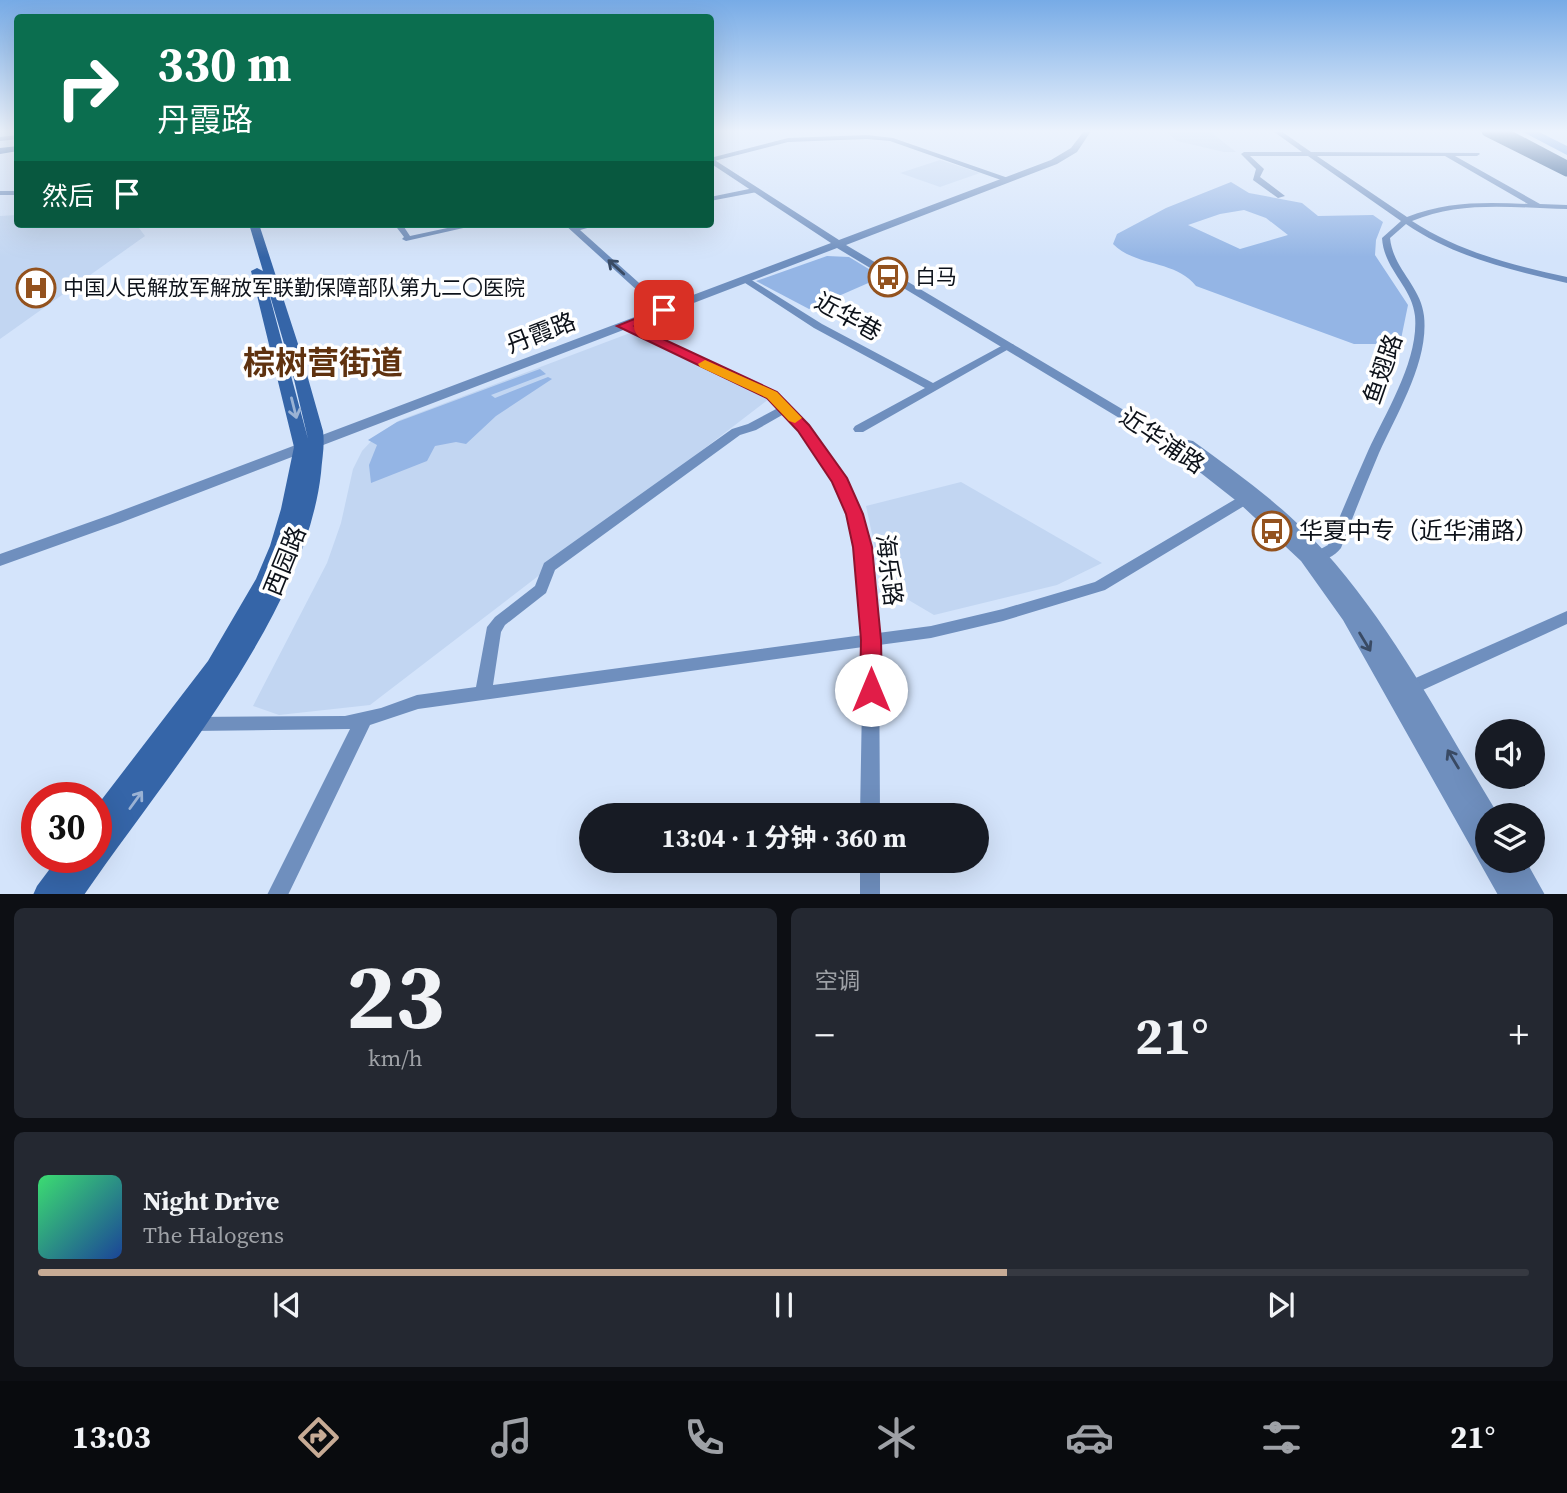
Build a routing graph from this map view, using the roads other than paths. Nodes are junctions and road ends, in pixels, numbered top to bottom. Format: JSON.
{"nodes":[{"id":1,"x":731,"y":173,"type":"edge"},
{"id":2,"x":735,"y":173,"type":"edge"},
{"id":3,"x":989,"y":173,"type":"edge"},
{"id":4,"x":1024,"y":173,"type":"edge"},
{"id":5,"x":1258,"y":173,"type":"edge"},
{"id":6,"x":1336,"y":173,"type":"edge"},
{"id":7,"x":1480,"y":173,"type":"edge"},
{"id":8,"x":1007,"y":179,"type":"junction"},
{"id":9,"x":754,"y":190,"type":"junction"},
{"id":10,"x":1281,"y":196,"type":"dead end"},
{"id":11,"x":714,"y":198,"type":"edge"},
{"id":12,"x":1541,"y":207,"type":"junction"},
{"id":13,"x":1567,"y":207,"type":"edge"},
{"id":14,"x":1406,"y":220,"type":"junction"},
{"id":15,"x":245,"y":228,"type":"edge"},
{"id":16,"x":255,"y":228,"type":"edge"},
{"id":17,"x":400,"y":228,"type":"edge"},
{"id":18,"x":455,"y":228,"type":"edge"},
{"id":19,"x":572,"y":228,"type":"edge"},
{"id":20,"x":842,"y":242,"type":"junction"},
{"id":21,"x":745,"y":279,"type":"junction"},
{"id":22,"x":1567,"y":280,"type":"edge"},
{"id":23,"x":664,"y":310,"type":"junction"},
{"id":24,"x":624,"y":326,"type":"junction"},
{"id":25,"x":1009,"y":346,"type":"junction"},
{"id":26,"x":934,"y":388,"type":"junction"},
{"id":27,"x":786,"y":408,"type":"junction"},
{"id":28,"x":859,"y":429,"type":"dead end"},
{"id":29,"x":309,"y":445,"type":"junction"},
{"id":30,"x":1244,"y":500,"type":"junction"},
{"id":31,"x":1313,"y":556,"type":"junction"},
{"id":32,"x":0,"y":561,"type":"edge"},
{"id":33,"x":1567,"y":617,"type":"edge"},
{"id":34,"x":871,"y":640,"type":"junction"},
{"id":35,"x":1394,"y":689,"type":"junction"},
{"id":36,"x":1411,"y":690,"type":"junction"},
{"id":37,"x":483,"y":693,"type":"junction"},
{"id":38,"x":364,"y":719,"type":"junction"},
{"id":39,"x":191,"y":724,"type":"junction"},
{"id":40,"x":870,"y":803,"type":"edge"},
{"id":41,"x":1479,"y":803,"type":"edge"},
{"id":42,"x":112,"y":805,"type":"edge"},
{"id":43,"x":1475,"y":830,"type":"edge"},
{"id":44,"x":112,"y":833,"type":"edge"},
{"id":45,"x":62,"y":873,"type":"edge"},
{"id":46,"x":83,"y":873,"type":"edge"},
{"id":47,"x":870,"y":873,"type":"edge"},
{"id":48,"x":1499,"y":873,"type":"edge"},
{"id":49,"x":1520,"y":873,"type":"edge"},
{"id":50,"x":46,"y":894,"type":"edge"},
{"id":51,"x":68,"y":894,"type":"edge"},
{"id":52,"x":277,"y":894,"type":"edge"},
{"id":53,"x":870,"y":894,"type":"edge"},
{"id":54,"x":1511,"y":894,"type":"edge"},
{"id":55,"x":1533,"y":894,"type":"edge"}],
"edges":[{"from":1,"to":9,"type":"street","name":"近华浦路"},
{"from":2,"to":20,"type":"street","name":"近华浦路"},
{"from":3,"to":8,"type":"street"},
{"from":4,"to":8,"type":"street","name":"丹霞路"},
{"from":5,"to":10,"type":"street"},
{"from":6,"to":14,"type":"street"},
{"from":7,"to":12,"type":"street"},
{"from":8,"to":20,"type":"street","name":"丹霞路"},
{"from":9,"to":11,"type":"street"},
{"from":9,"to":20,"type":"street","name":"近华浦路"},
{"from":12,"to":13,"type":"street"},
{"from":12,"to":14,"type":"street"},
{"from":14,"to":22,"type":"street"},
{"from":14,"to":31,"type":"street","name":"鱼翅路"},
{"from":15,"to":29,"type":"main road","name":"西园路","one_way":true},
{"from":16,"to":29,"type":"main road","name":"西园路"},
{"from":17,"to":18,"type":"street"},
{"from":23,"to":19,"type":"street","one_way":true},
{"from":20,"to":21,"type":"street","name":"丹霞路"},
{"from":20,"to":25,"type":"street","name":"近华浦路"},
{"from":20,"to":31,"type":"street","name":"近华浦路"},
{"from":21,"to":23,"type":"street","name":"丹霞路"},
{"from":21,"to":26,"type":"street","name":"近华巷"},
{"from":23,"to":24,"type":"street","name":"丹霞路"},
{"from":24,"to":27,"type":"street","name":"海乐路"},
{"from":24,"to":29,"type":"street","name":"丹霞路"},
{"from":25,"to":26,"type":"street"},
{"from":25,"to":30,"type":"street","name":"近华浦路"},
{"from":26,"to":28,"type":"street"},
{"from":27,"to":34,"type":"street","name":"海乐路"},
{"from":27,"to":37,"type":"street"},
{"from":29,"to":32,"type":"street","name":"丹霞路"},
{"from":29,"to":39,"type":"main road","name":"西园路"},
{"from":29,"to":42,"type":"main road","name":"西园路"},
{"from":30,"to":31,"type":"street","name":"近华浦路"},
{"from":30,"to":34,"type":"street"},
{"from":31,"to":35,"type":"street","name":"近华浦路","one_way":true},
{"from":31,"to":36,"type":"street","name":"近华浦路"},
{"from":33,"to":36,"type":"street"},
{"from":34,"to":37,"type":"street"},
{"from":34,"to":40,"type":"street","name":"海乐路"},
{"from":35,"to":36,"type":"street"},
{"from":35,"to":43,"type":"street","name":"近华浦路"},
{"from":41,"to":36,"type":"street","name":"近华浦路","one_way":true},
{"from":37,"to":38,"type":"street"},
{"from":38,"to":39,"type":"street"},
{"from":38,"to":52,"type":"street"},
{"from":44,"to":39,"type":"main road","name":"西园路","one_way":true},
{"from":45,"to":50,"type":"main road"},
{"from":46,"to":51,"type":"main road","name":"西园路"},
{"from":47,"to":53,"type":"street"},
{"from":48,"to":54,"type":"street"},
{"from":49,"to":55,"type":"street"}]}
